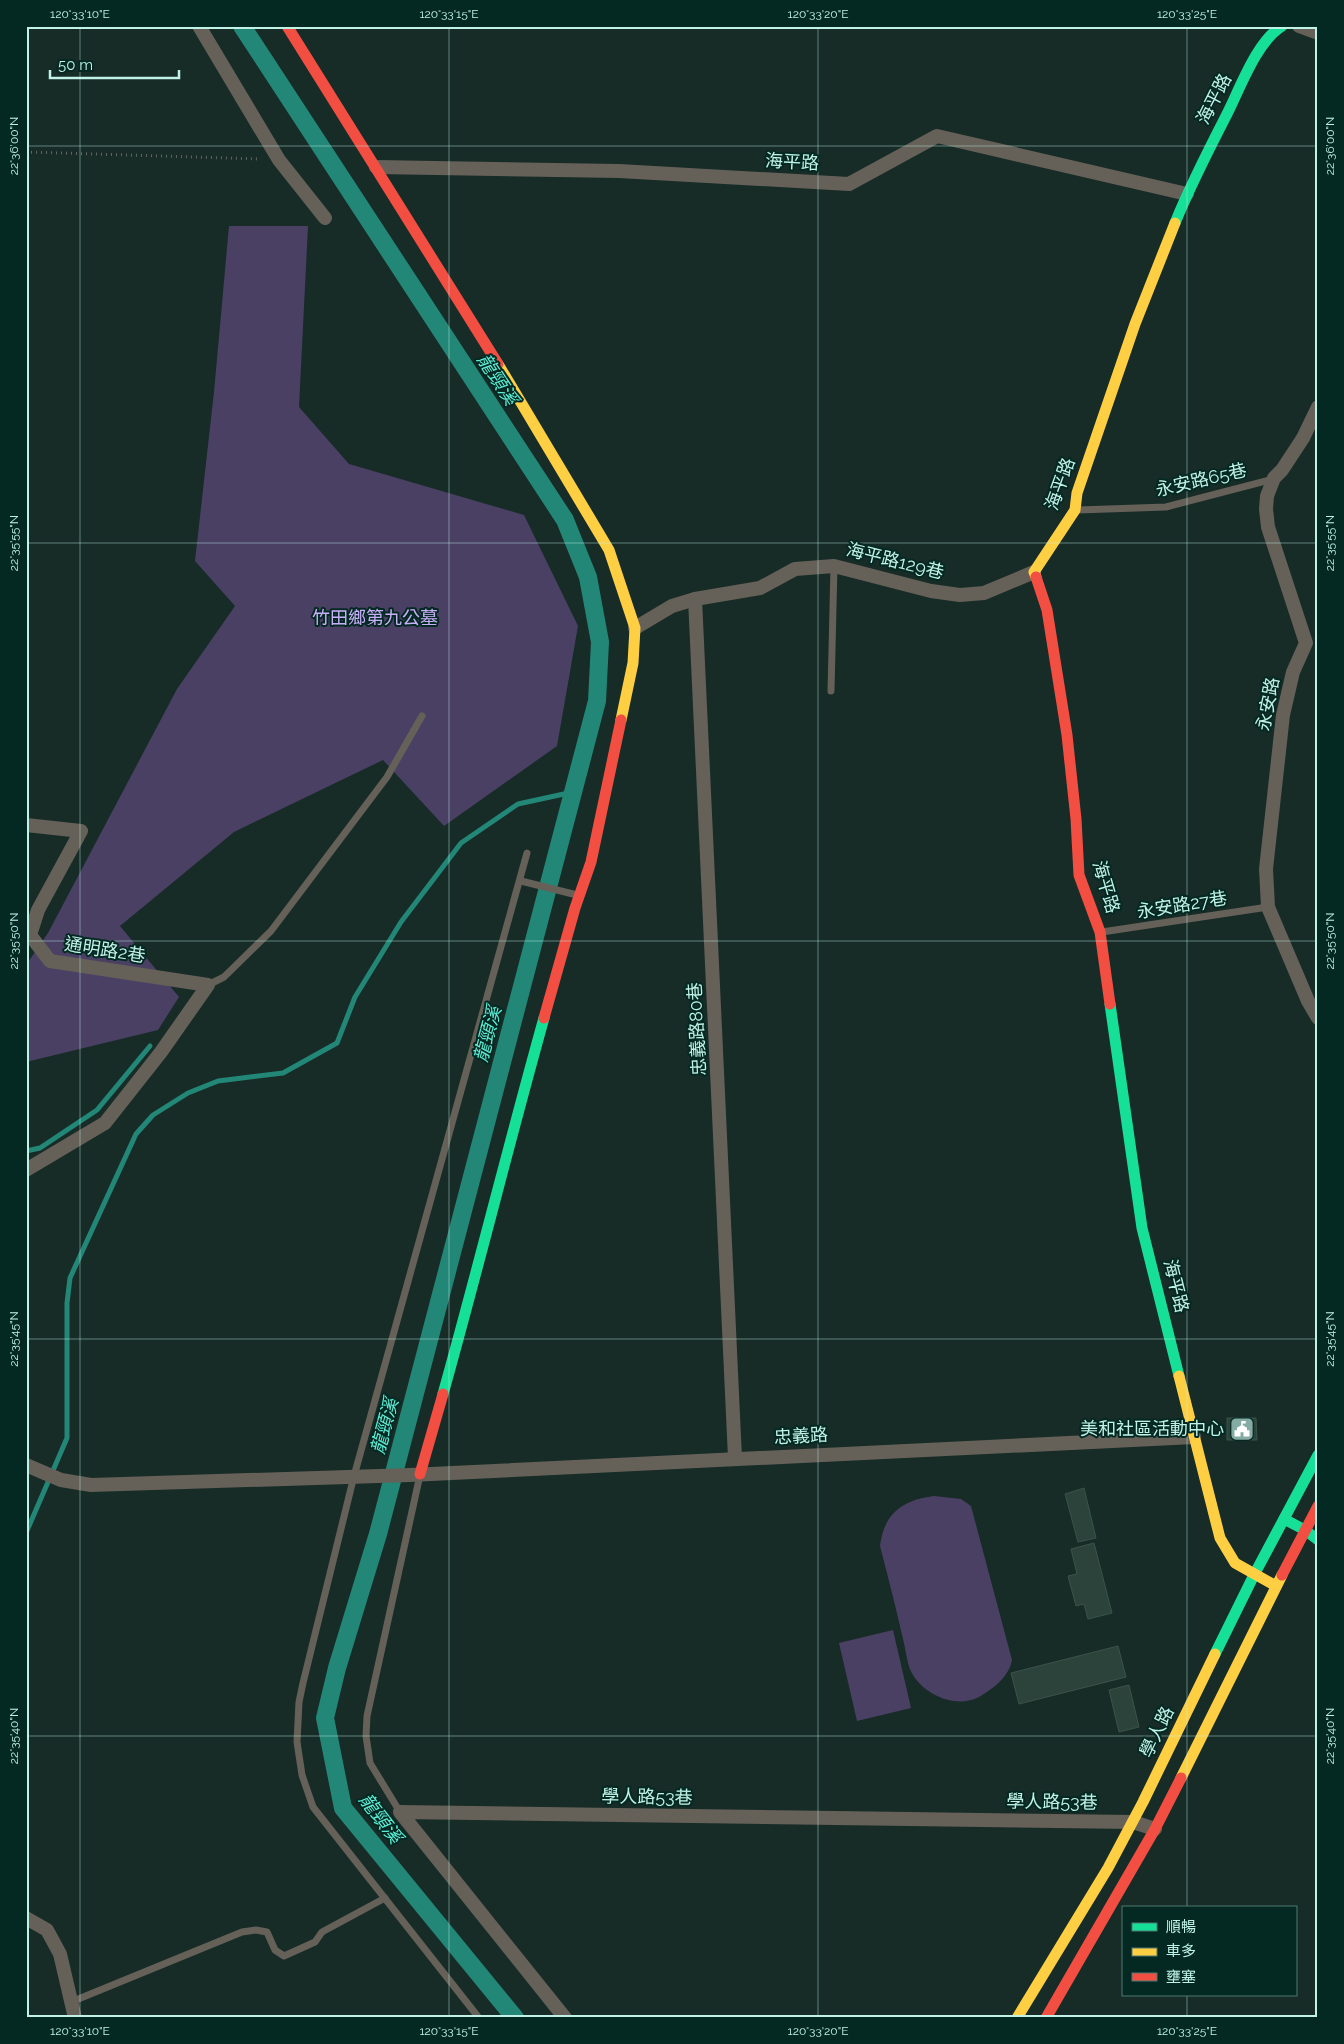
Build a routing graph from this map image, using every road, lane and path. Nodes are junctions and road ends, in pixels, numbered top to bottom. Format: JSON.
{"nodes":[{"id":1,"x":199,"y":26,"type":"edge"},
{"id":2,"x":287,"y":26,"type":"edge"},
{"id":3,"x":1282,"y":26,"type":"edge"},
{"id":4,"x":1300,"y":26,"type":"edge"},
{"id":5,"x":1318,"y":33,"type":"edge"},
{"id":6,"x":26,"y":152,"type":"edge"},
{"id":7,"x":279,"y":160,"type":"junction"},
{"id":8,"x":376,"y":167,"type":"junction"},
{"id":9,"x":1187,"y":194,"type":"junction"},
{"id":10,"x":325,"y":218,"type":"dead end"},
{"id":11,"x":1318,"y":407,"type":"edge"},
{"id":12,"x":1274,"y":478,"type":"junction"},
{"id":13,"x":1075,"y":510,"type":"junction"},
{"id":14,"x":834,"y":566,"type":"junction"},
{"id":15,"x":1034,"y":572,"type":"junction"},
{"id":16,"x":695,"y":599,"type":"junction"},
{"id":17,"x":635,"y":628,"type":"junction"},
{"id":18,"x":1312,"y":644,"type":"edge"},
{"id":19,"x":831,"y":690,"type":"dead end"},
{"id":20,"x":422,"y":716,"type":"dead end"},
{"id":21,"x":26,"y":825,"type":"edge"},
{"id":22,"x":527,"y":853,"type":"dead end"},
{"id":23,"x":521,"y":881,"type":"junction"},
{"id":24,"x":580,"y":895,"type":"junction"},
{"id":25,"x":1268,"y":907,"type":"junction"},
{"id":26,"x":1100,"y":932,"type":"junction"},
{"id":27,"x":208,"y":985,"type":"junction"},
{"id":28,"x":1318,"y":1018,"type":"edge"},
{"id":29,"x":26,"y":1170,"type":"edge"},
{"id":30,"x":1194,"y":1437,"type":"junction"},
{"id":31,"x":1318,"y":1455,"type":"edge"},
{"id":32,"x":735,"y":1458,"type":"junction"},
{"id":33,"x":30,"y":1467,"type":"edge"},
{"id":34,"x":415,"y":1474,"type":"junction"},
{"id":35,"x":358,"y":1476,"type":"junction"},
{"id":36,"x":1318,"y":1506,"type":"edge"},
{"id":37,"x":1284,"y":1519,"type":"junction"},
{"id":38,"x":1305,"y":1530,"type":"junction"},
{"id":39,"x":1318,"y":1540,"type":"edge"},
{"id":40,"x":1254,"y":1575,"type":"junction"},
{"id":41,"x":1276,"y":1586,"type":"junction"},
{"id":42,"x":400,"y":1812,"type":"junction"},
{"id":43,"x":1133,"y":1822,"type":"junction"},
{"id":44,"x":1155,"y":1829,"type":"junction"},
{"id":45,"x":385,"y":1898,"type":"junction"},
{"id":46,"x":26,"y":1918,"type":"edge"},
{"id":47,"x":71,"y":2002,"type":"junction"},
{"id":48,"x":75,"y":2018,"type":"edge"},
{"id":49,"x":480,"y":2018,"type":"edge"},
{"id":50,"x":565,"y":2018,"type":"edge"},
{"id":51,"x":1017,"y":2018,"type":"edge"},
{"id":52,"x":1046,"y":2018,"type":"edge"}],
"edges":[{"from":1,"to":7,"type":"street"},
{"from":2,"to":8,"type":"street"},
{"from":3,"to":9,"type":"street","name":"海平路"},
{"from":4,"to":5,"type":"street"},
{"from":6,"to":7,"type":"path"},
{"from":7,"to":10,"type":"street"},
{"from":8,"to":9,"type":"street","name":"海平路"},
{"from":8,"to":17,"type":"street"},
{"from":9,"to":13,"type":"street","name":"海平路"},
{"from":11,"to":12,"type":"street","name":"永安路"},
{"from":12,"to":13,"type":"lane","name":"永安路65巷"},
{"from":12,"to":18,"type":"street","name":"永安路"},
{"from":13,"to":15,"type":"street","name":"海平路"},
{"from":14,"to":15,"type":"street","name":"海平路129巷"},
{"from":14,"to":16,"type":"street","name":"海平路129巷"},
{"from":14,"to":19,"type":"lane"},
{"from":15,"to":26,"type":"street","name":"海平路"},
{"from":16,"to":17,"type":"street","name":"海平路129巷"},
{"from":16,"to":32,"type":"street","name":"忠義路80巷"},
{"from":17,"to":24,"type":"street"},
{"from":18,"to":25,"type":"street","name":"永安路"},
{"from":20,"to":27,"type":"lane"},
{"from":21,"to":27,"type":"street","name":"通明路2巷"},
{"from":22,"to":23,"type":"lane"},
{"from":23,"to":24,"type":"lane"},
{"from":23,"to":35,"type":"lane"},
{"from":24,"to":34,"type":"street"},
{"from":25,"to":26,"type":"lane","name":"永安路27巷"},
{"from":25,"to":28,"type":"street","name":"永安路"},
{"from":26,"to":30,"type":"street","name":"海平路"},
{"from":27,"to":29,"type":"street"},
{"from":30,"to":32,"type":"street","name":"忠義路"},
{"from":30,"to":40,"type":"street","name":"海平路"},
{"from":31,"to":37,"type":"street","name":"學人路"},
{"from":32,"to":34,"type":"street","name":"忠義路"},
{"from":33,"to":35,"type":"street","name":"忠義路"},
{"from":34,"to":35,"type":"street","name":"忠義路"},
{"from":34,"to":42,"type":"lane"},
{"from":35,"to":45,"type":"lane"},
{"from":36,"to":38,"type":"street"},
{"from":37,"to":38,"type":"street"},
{"from":37,"to":40,"type":"street","name":"學人路"},
{"from":38,"to":39,"type":"street"},
{"from":38,"to":41,"type":"street"},
{"from":40,"to":41,"type":"street","name":"海平路"},
{"from":40,"to":43,"type":"street","name":"學人路"},
{"from":41,"to":44,"type":"street"},
{"from":42,"to":43,"type":"street","name":"學人路53巷"},
{"from":42,"to":50,"type":"street"},
{"from":43,"to":44,"type":"street","name":"學人路53巷"},
{"from":43,"to":51,"type":"street","name":"學人路"},
{"from":44,"to":52,"type":"street"},
{"from":45,"to":47,"type":"lane"},
{"from":45,"to":49,"type":"lane"},
{"from":46,"to":47,"type":"street"},
{"from":47,"to":48,"type":"street"}]}
